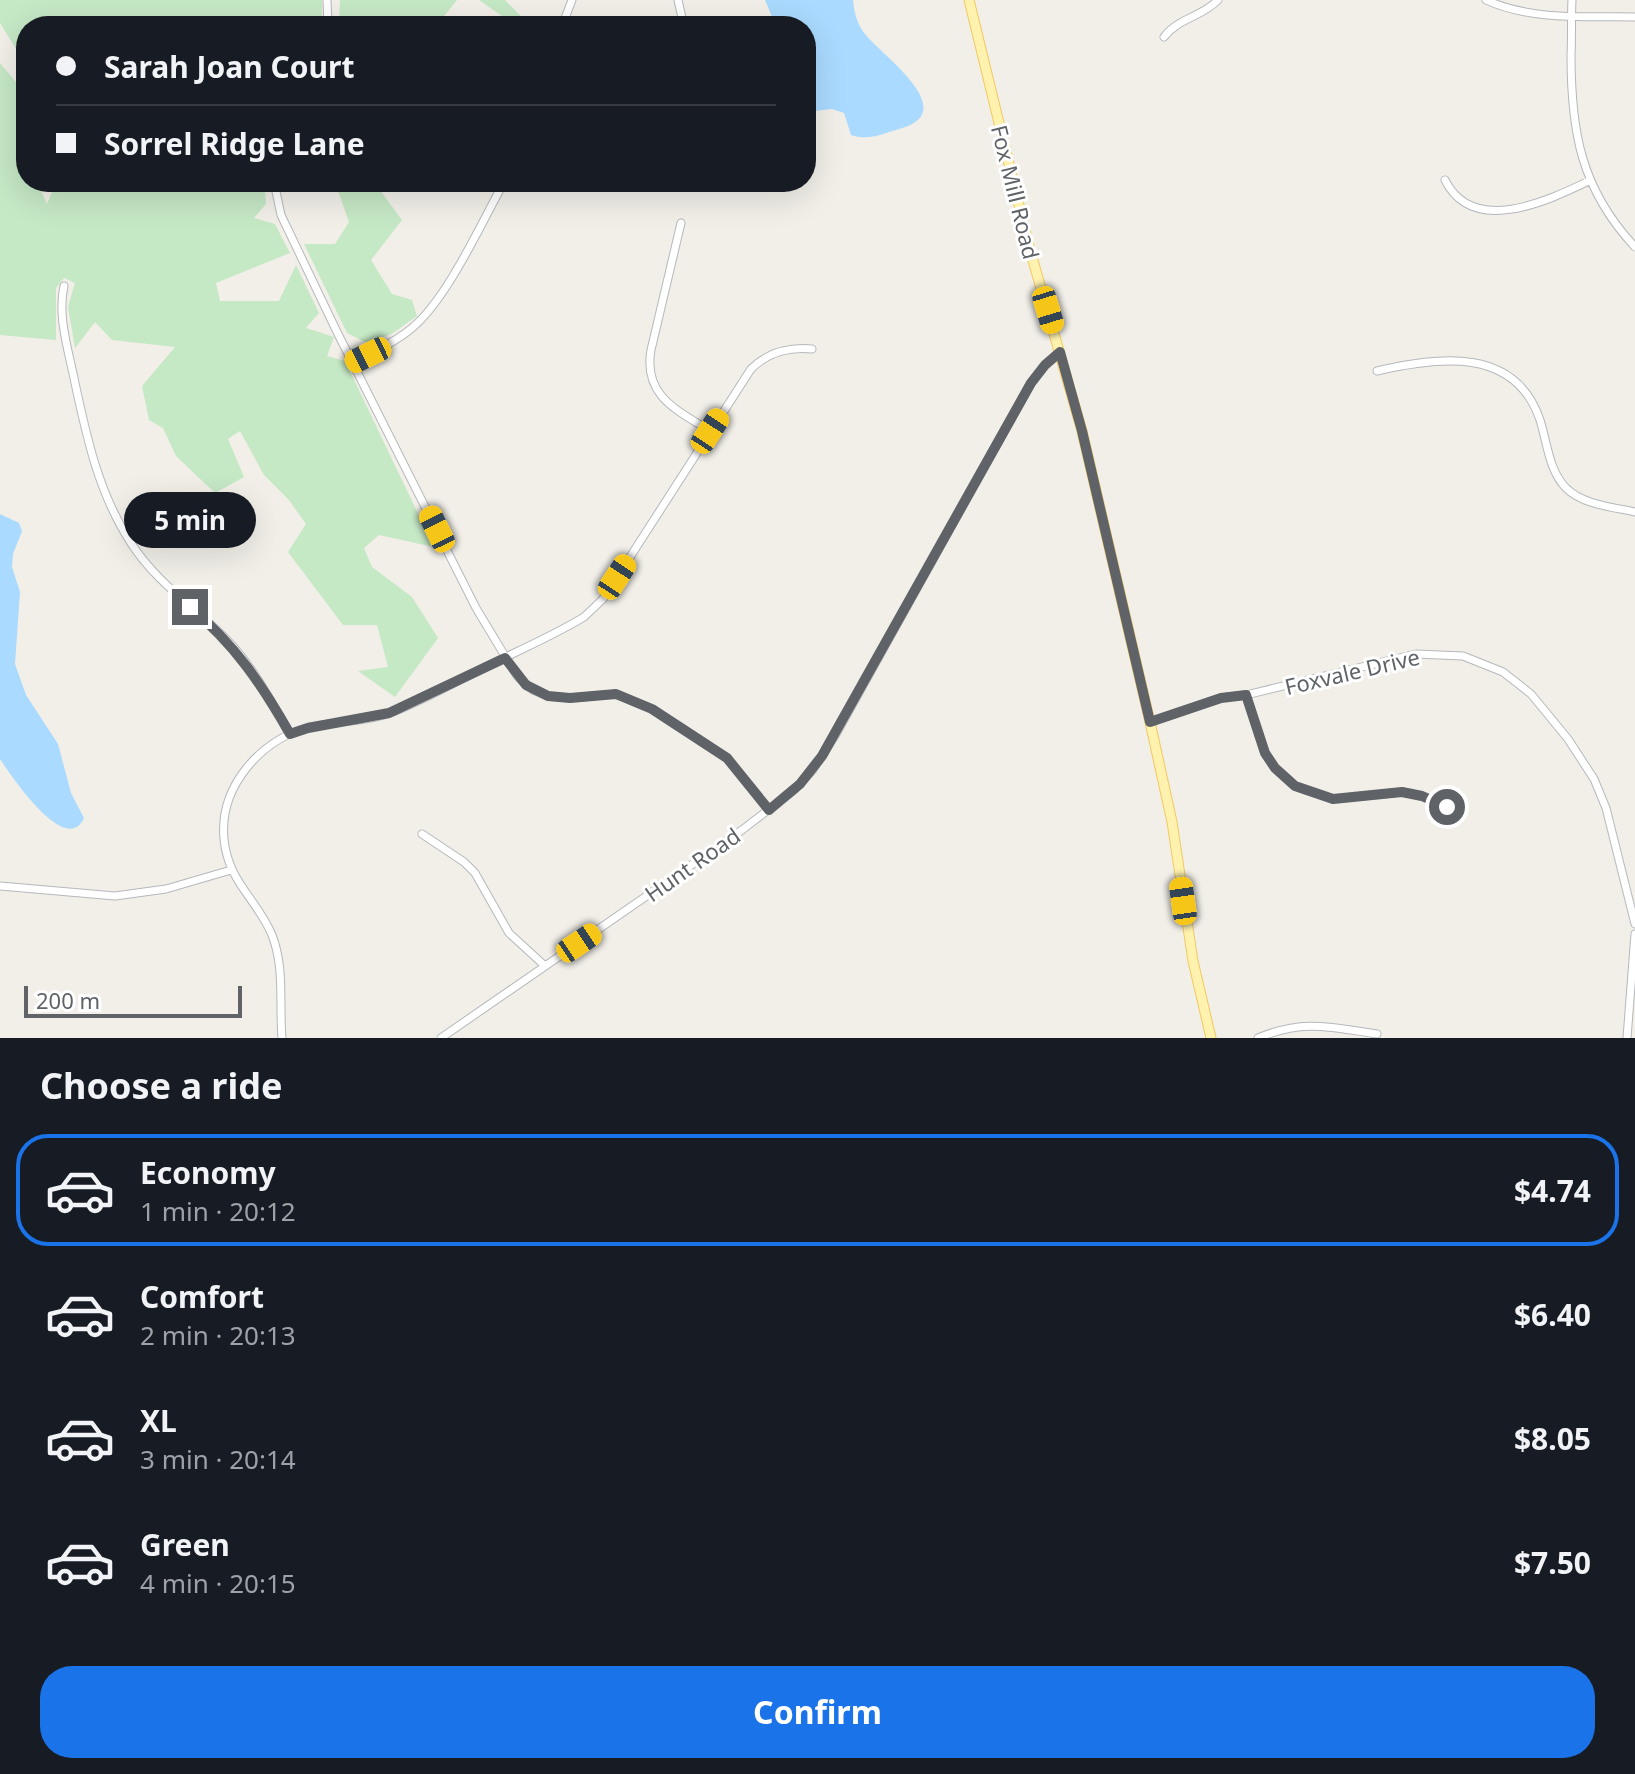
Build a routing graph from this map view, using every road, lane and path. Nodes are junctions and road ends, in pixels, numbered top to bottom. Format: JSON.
{"nodes":[{"id":1,"x":969,"y":0,"type":"edge"},
{"id":2,"x":1218,"y":0,"type":"edge"},
{"id":3,"x":1486,"y":0,"type":"edge"},
{"id":4,"x":1572,"y":0,"type":"edge"},
{"id":5,"x":1571,"y":16,"type":"junction"},
{"id":6,"x":1635,"y":17,"type":"edge"},
{"id":7,"x":1164,"y":37,"type":"dead end"},
{"id":8,"x":1445,"y":180,"type":"dead end"},
{"id":9,"x":1589,"y":181,"type":"junction"},
{"id":10,"x":276,"y":192,"type":"edge"},
{"id":11,"x":499,"y":192,"type":"edge"},
{"id":12,"x":681,"y":223,"type":"dead end"},
{"id":13,"x":1635,"y":247,"type":"edge"},
{"id":14,"x":64,"y":286,"type":"dead end"},
{"id":15,"x":812,"y":349,"type":"dead end"},
{"id":16,"x":1060,"y":352,"type":"junction"},
{"id":17,"x":353,"y":362,"type":"junction"},
{"id":18,"x":1377,"y":371,"type":"dead end"},
{"id":19,"x":710,"y":431,"type":"junction"},
{"id":20,"x":1635,"y":512,"type":"edge"},
{"id":21,"x":505,"y":658,"type":"junction"},
{"id":22,"x":1246,"y":695,"type":"junction"},
{"id":23,"x":1150,"y":722,"type":"junction"},
{"id":24,"x":290,"y":734,"type":"junction"},
{"id":25,"x":1447,"y":807,"type":"dead end"},
{"id":26,"x":769,"y":810,"type":"junction"},
{"id":27,"x":422,"y":834,"type":"dead end"},
{"id":28,"x":231,"y":870,"type":"junction"},
{"id":29,"x":0,"y":886,"type":"edge"},
{"id":30,"x":1635,"y":924,"type":"edge"},
{"id":31,"x":1635,"y":934,"type":"edge"},
{"id":32,"x":545,"y":966,"type":"junction"},
{"id":33,"x":1377,"y":1034,"type":"dead end"},
{"id":34,"x":282,"y":1038,"type":"edge"},
{"id":35,"x":441,"y":1038,"type":"edge"},
{"id":36,"x":1211,"y":1038,"type":"edge"},
{"id":37,"x":1258,"y":1038,"type":"edge"},
{"id":38,"x":1627,"y":1038,"type":"edge"}],
"edges":[{"from":1,"to":16,"type":"main road","name":"Fox Mill Road"},
{"from":2,"to":7,"type":"street"},
{"from":3,"to":5,"type":"street"},
{"from":4,"to":5,"type":"street"},
{"from":5,"to":6,"type":"street"},
{"from":5,"to":9,"type":"street"},
{"from":8,"to":9,"type":"street"},
{"from":9,"to":13,"type":"street"},
{"from":10,"to":17,"type":"street"},
{"from":11,"to":17,"type":"street"},
{"from":12,"to":19,"type":"street"},
{"from":14,"to":24,"type":"street"},
{"from":15,"to":19,"type":"street"},
{"from":16,"to":23,"type":"main road","name":"Fox Mill Road"},
{"from":16,"to":26,"type":"street","name":"Hunt Road"},
{"from":17,"to":21,"type":"street"},
{"from":18,"to":20,"type":"street"},
{"from":19,"to":21,"type":"street"},
{"from":21,"to":24,"type":"street"},
{"from":21,"to":26,"type":"street"},
{"from":22,"to":23,"type":"street","name":"Foxvale Drive"},
{"from":22,"to":25,"type":"street"},
{"from":22,"to":30,"type":"street","name":"Foxvale Drive"},
{"from":23,"to":36,"type":"main road","name":"Fox Mill Road"},
{"from":24,"to":28,"type":"street"},
{"from":26,"to":32,"type":"street","name":"Hunt Road"},
{"from":27,"to":32,"type":"street"},
{"from":28,"to":29,"type":"street"},
{"from":28,"to":34,"type":"street"},
{"from":31,"to":38,"type":"street"},
{"from":32,"to":35,"type":"street","name":"Hunt Road"},
{"from":33,"to":37,"type":"street"}]}
